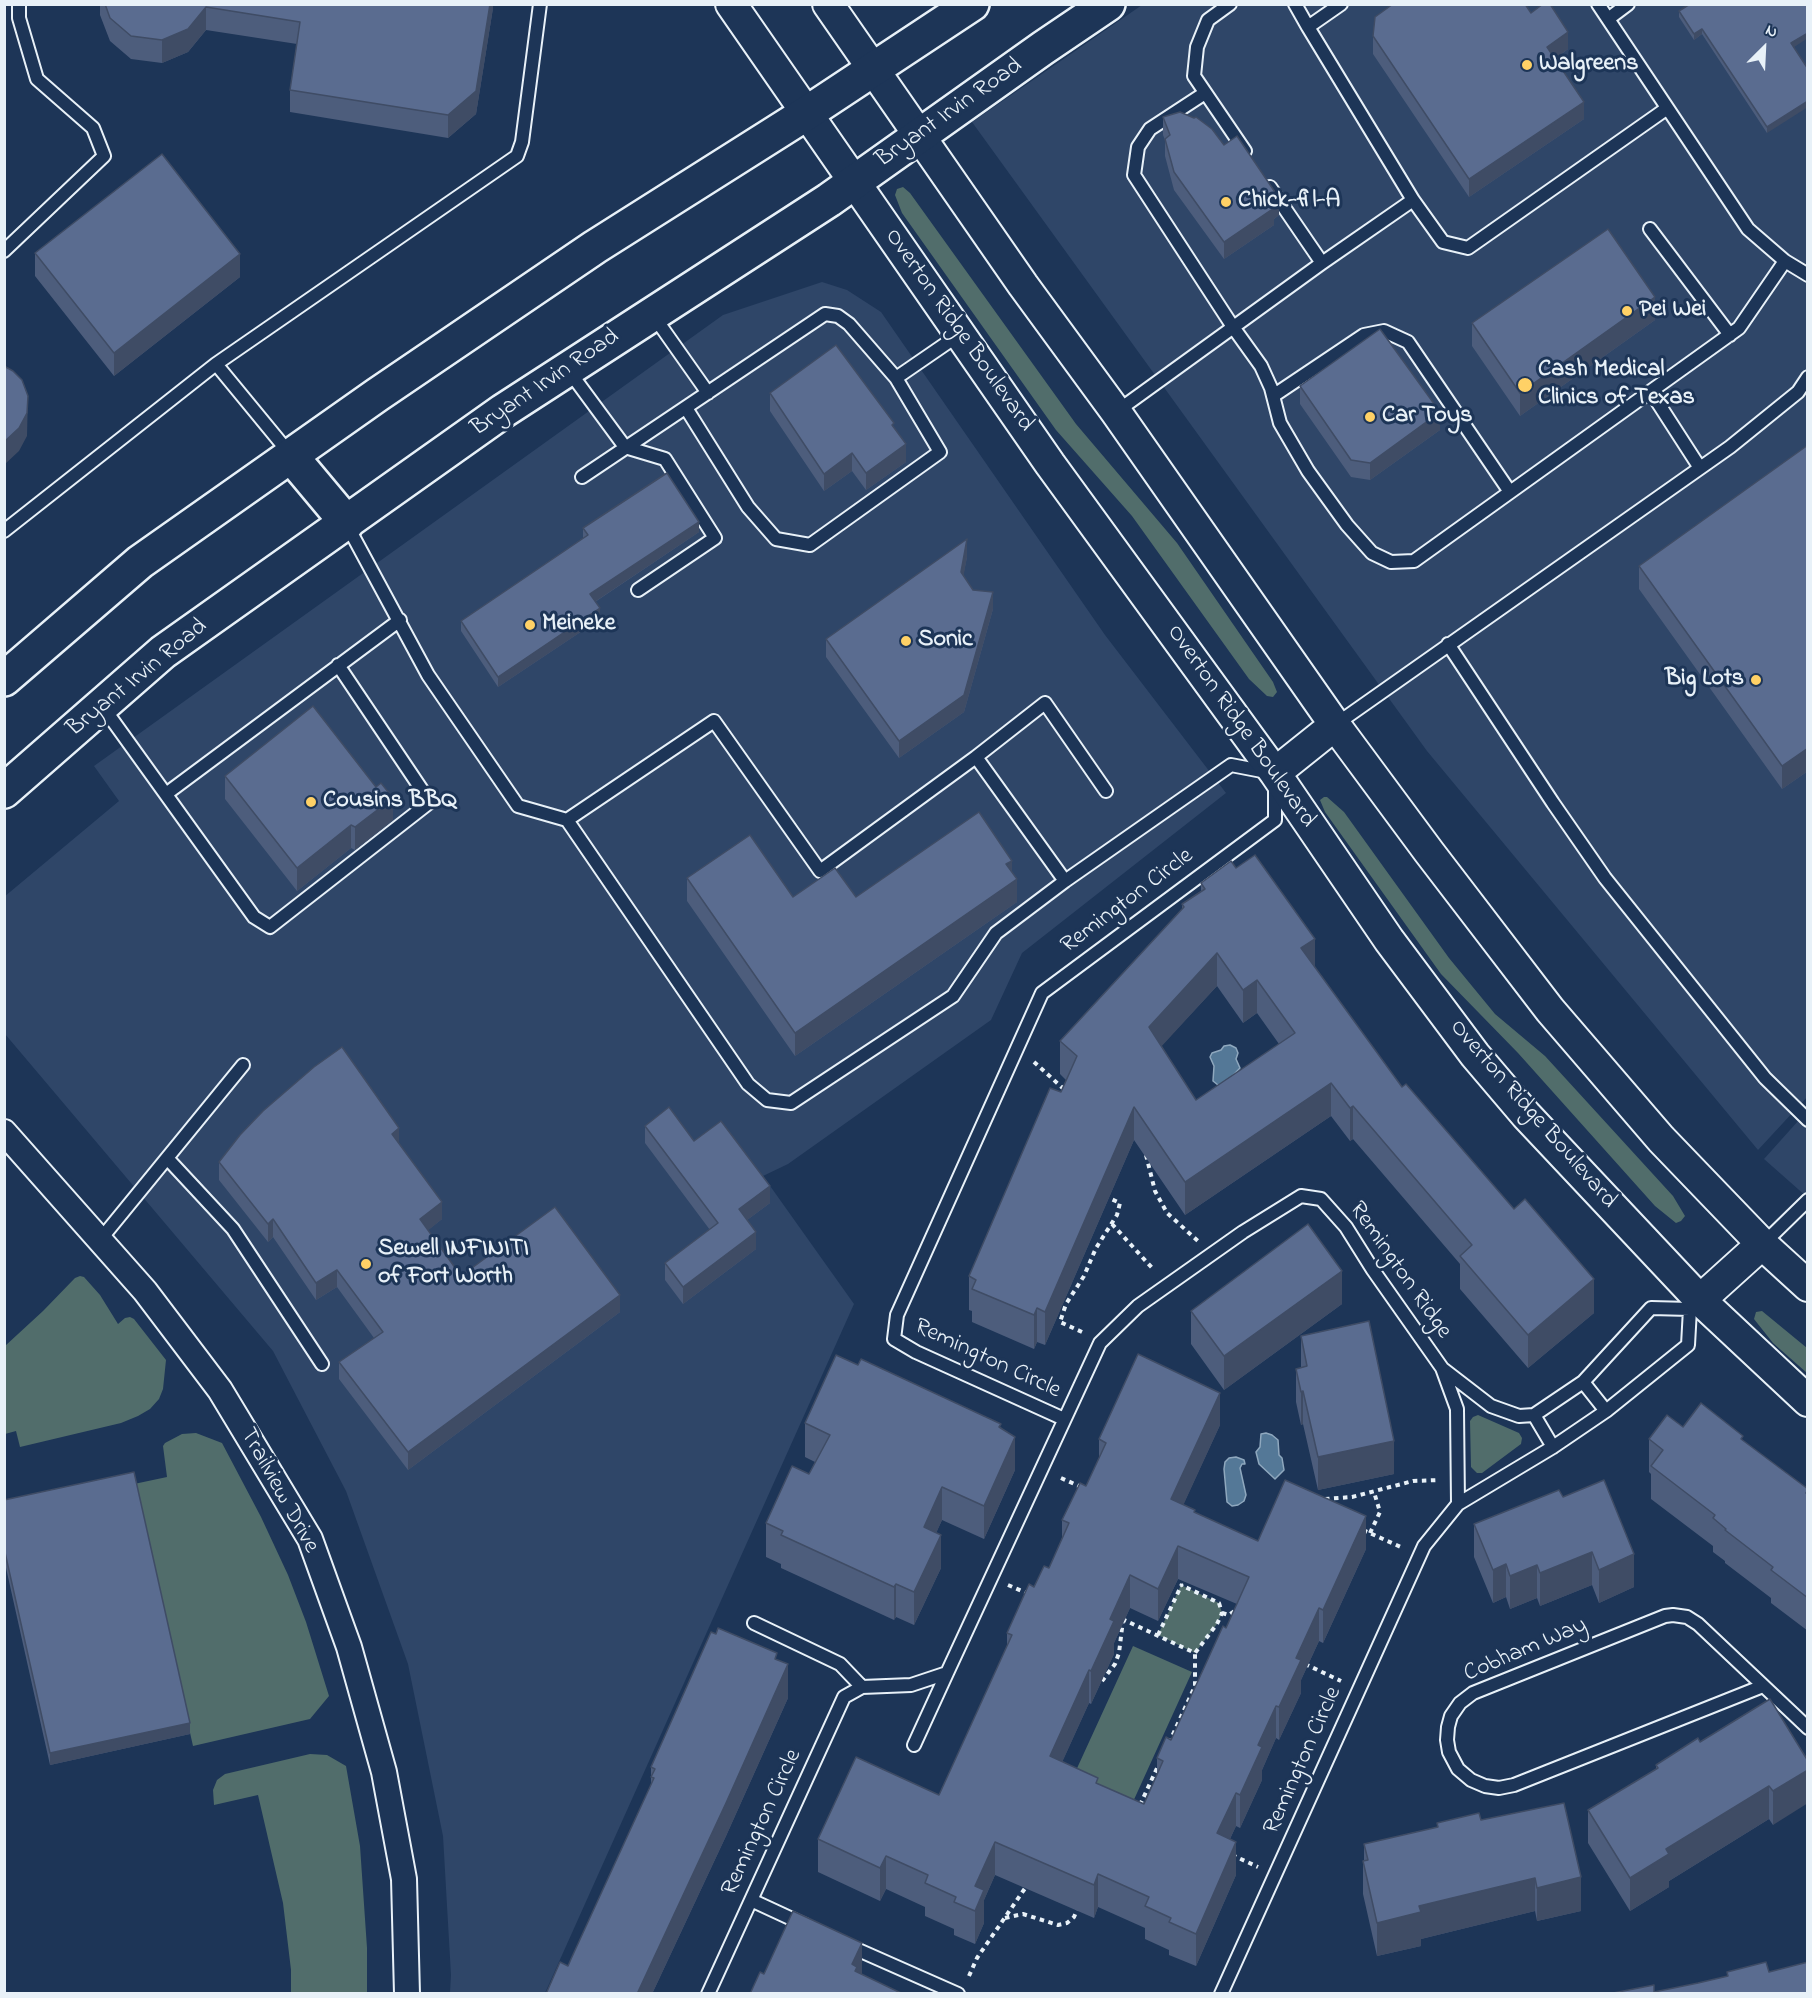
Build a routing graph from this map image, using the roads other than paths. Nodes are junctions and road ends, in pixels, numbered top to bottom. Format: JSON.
{"nodes":[{"id":1,"x":19,"y":4,"type":"edge"},
{"id":2,"x":540,"y":4,"type":"edge"},
{"id":3,"x":731,"y":4,"type":"edge"},
{"id":4,"x":828,"y":4,"type":"edge"},
{"id":5,"x":972,"y":4,"type":"edge"},
{"id":6,"x":1108,"y":4,"type":"edge"},
{"id":7,"x":1230,"y":4,"type":"edge"},
{"id":8,"x":1295,"y":4,"type":"edge"},
{"id":9,"x":1341,"y":4,"type":"edge"},
{"id":10,"x":1598,"y":4,"type":"edge"},
{"id":11,"x":1628,"y":4,"type":"edge"},
{"id":12,"x":1608,"y":19,"type":"junction"},
{"id":13,"x":1308,"y":27,"type":"junction"},
{"id":14,"x":872,"y":70,"type":"junction"},
{"id":15,"x":1205,"y":93,"type":"junction"},
{"id":16,"x":1666,"y":109,"type":"junction"},
{"id":17,"x":807,"y":113,"type":"junction"},
{"id":18,"x":919,"y":137,"type":"junction"},
{"id":19,"x":1251,"y":159,"type":"edge"},
{"id":20,"x":1263,"y":178,"type":"edge"},
{"id":21,"x":854,"y":183,"type":"junction"},
{"id":22,"x":1413,"y":200,"type":"junction"},
{"id":23,"x":1650,"y":229,"type":"dead end"},
{"id":24,"x":4,"y":251,"type":"edge"},
{"id":25,"x":1785,"y":261,"type":"junction"},
{"id":26,"x":1322,"y":263,"type":"junction"},
{"id":27,"x":1808,"y":275,"type":"edge"},
{"id":28,"x":653,"y":314,"type":"junction"},
{"id":29,"x":1233,"y":327,"type":"junction"},
{"id":30,"x":960,"y":334,"type":"junction"},
{"id":31,"x":1730,"y":335,"type":"junction"},
{"id":32,"x":216,"y":364,"type":"junction"},
{"id":33,"x":568,"y":369,"type":"junction"},
{"id":34,"x":1808,"y":377,"type":"edge"},
{"id":35,"x":896,"y":378,"type":"junction"},
{"id":36,"x":1651,"y":392,"type":"junction"},
{"id":37,"x":708,"y":393,"type":"junction"},
{"id":38,"x":1273,"y":396,"type":"junction"},
{"id":39,"x":686,"y":408,"type":"junction"},
{"id":40,"x":1116,"y":412,"type":"junction"},
{"id":41,"x":625,"y":447,"type":"junction"},
{"id":42,"x":291,"y":456,"type":"junction"},
{"id":43,"x":1700,"y":468,"type":"junction"},
{"id":44,"x":582,"y":477,"type":"dead end"},
{"id":45,"x":1510,"y":492,"type":"junction"},
{"id":46,"x":347,"y":524,"type":"junction"},
{"id":47,"x":4,"y":531,"type":"edge"},
{"id":48,"x":638,"y":590,"type":"dead end"},
{"id":49,"x":400,"y":620,"type":"junction"},
{"id":50,"x":1448,"y":644,"type":"junction"},
{"id":51,"x":338,"y":665,"type":"junction"},
{"id":52,"x":4,"y":679,"type":"edge"},
{"id":53,"x":103,"y":707,"type":"junction"},
{"id":54,"x":1335,"y":725,"type":"junction"},
{"id":55,"x":976,"y":757,"type":"junction"},
{"id":56,"x":1275,"y":773,"type":"junction"},
{"id":57,"x":4,"y":791,"type":"edge"},
{"id":58,"x":1106,"y":791,"type":"dead end"},
{"id":59,"x":166,"y":794,"type":"junction"},
{"id":60,"x":567,"y":820,"type":"junction"},
{"id":61,"x":1065,"y":881,"type":"junction"},
{"id":62,"x":243,"y":1065,"type":"dead end"},
{"id":63,"x":1808,"y":1120,"type":"edge"},
{"id":64,"x":4,"y":1132,"type":"edge"},
{"id":65,"x":167,"y":1158,"type":"junction"},
{"id":66,"x":1808,"y":1200,"type":"edge"},
{"id":67,"x":100,"y":1240,"type":"junction"},
{"id":68,"x":1762,"y":1244,"type":"junction"},
{"id":69,"x":1808,"y":1286,"type":"edge"},
{"id":70,"x":1695,"y":1305,"type":"junction"},
{"id":71,"x":322,"y":1364,"type":"dead end"},
{"id":72,"x":1442,"y":1368,"type":"junction"},
{"id":73,"x":1583,"y":1382,"type":"junction"},
{"id":74,"x":1808,"y":1401,"type":"edge"},
{"id":75,"x":1606,"y":1412,"type":"junction"},
{"id":76,"x":1534,"y":1415,"type":"junction"},
{"id":77,"x":1064,"y":1419,"type":"junction"},
{"id":78,"x":1553,"y":1447,"type":"junction"},
{"id":79,"x":1458,"y":1503,"type":"junction"},
{"id":80,"x":754,"y":1623,"type":"dead end"},
{"id":81,"x":947,"y":1673,"type":"junction"},
{"id":82,"x":1763,"y":1686,"type":"junction"},
{"id":83,"x":862,"y":1687,"type":"junction"},
{"id":84,"x":1808,"y":1728,"type":"edge"},
{"id":85,"x":914,"y":1745,"type":"dead end"},
{"id":86,"x":751,"y":1900,"type":"junction"},
{"id":87,"x":813,"y":1929,"type":"edge"},
{"id":88,"x":834,"y":1938,"type":"edge"},
{"id":89,"x":961,"y":1989,"type":"edge"},
{"id":90,"x":407,"y":1994,"type":"edge"},
{"id":91,"x":708,"y":1994,"type":"edge"},
{"id":92,"x":1221,"y":1994,"type":"edge"}],
"edges":[{"from":1,"to":24,"type":"lane"},
{"from":2,"to":32,"type":"lane"},
{"from":3,"to":17,"type":"street","name":"Overton Ridge Boulevard"},
{"from":4,"to":14,"type":"street"},
{"from":5,"to":14,"type":"main road"},
{"from":6,"to":18,"type":"main road","name":"Bryant Irvin Road"},
{"from":7,"to":15,"type":"lane"},
{"from":8,"to":13,"type":"lane"},
{"from":9,"to":13,"type":"lane"},
{"from":10,"to":12,"type":"lane"},
{"from":11,"to":12,"type":"lane"},
{"from":12,"to":16,"type":"lane"},
{"from":13,"to":22,"type":"lane"},
{"from":14,"to":17,"type":"main road"},
{"from":14,"to":18,"type":"street"},
{"from":15,"to":19,"type":"lane"},
{"from":15,"to":29,"type":"lane"},
{"from":16,"to":22,"type":"lane"},
{"from":16,"to":25,"type":"lane"},
{"from":17,"to":21,"type":"street","name":"Overton Ridge Boulevard"},
{"from":17,"to":42,"type":"main road"},
{"from":18,"to":21,"type":"main road","name":"Bryant Irvin Road"},
{"from":18,"to":40,"type":"street"},
{"from":20,"to":26,"type":"lane"},
{"from":21,"to":28,"type":"main road","name":"Bryant Irvin Road"},
{"from":21,"to":30,"type":"street","name":"Overton Ridge Boulevard"},
{"from":22,"to":26,"type":"lane"},
{"from":23,"to":31,"type":"lane"},
{"from":25,"to":27,"type":"lane"},
{"from":25,"to":31,"type":"lane"},
{"from":26,"to":29,"type":"lane"},
{"from":28,"to":33,"type":"main road","name":"Bryant Irvin Road"},
{"from":28,"to":37,"type":"lane"},
{"from":29,"to":38,"type":"lane"},
{"from":29,"to":40,"type":"lane"},
{"from":30,"to":35,"type":"lane"},
{"from":30,"to":56,"type":"street","name":"Overton Ridge Boulevard"},
{"from":31,"to":36,"type":"lane"},
{"from":32,"to":42,"type":"lane"},
{"from":32,"to":47,"type":"lane"},
{"from":33,"to":41,"type":"lane"},
{"from":33,"to":46,"type":"main road","name":"Bryant Irvin Road"},
{"from":34,"to":43,"type":"lane"},
{"from":35,"to":37,"type":"lane"},
{"from":35,"to":39,"type":"lane"},
{"from":36,"to":43,"type":"lane"},
{"from":36,"to":45,"type":"lane"},
{"from":37,"to":39,"type":"lane"},
{"from":38,"to":45,"type":"lane"},
{"from":38,"to":45,"type":"lane"},
{"from":39,"to":41,"type":"lane"},
{"from":40,"to":54,"type":"street"},
{"from":41,"to":44,"type":"lane"},
{"from":41,"to":48,"type":"lane"},
{"from":42,"to":46,"type":"main road"},
{"from":42,"to":52,"type":"main road"},
{"from":43,"to":50,"type":"lane"},
{"from":46,"to":49,"type":"lane"},
{"from":46,"to":53,"type":"main road","name":"Bryant Irvin Road"},
{"from":49,"to":51,"type":"lane"},
{"from":49,"to":60,"type":"lane"},
{"from":50,"to":54,"type":"lane"},
{"from":50,"to":63,"type":"lane"},
{"from":51,"to":59,"type":"lane"},
{"from":51,"to":59,"type":"lane"},
{"from":53,"to":57,"type":"main road","name":"Bryant Irvin Road"},
{"from":53,"to":59,"type":"lane"},
{"from":54,"to":56,"type":"street"},
{"from":54,"to":68,"type":"street"},
{"from":55,"to":58,"type":"lane"},
{"from":55,"to":60,"type":"lane"},
{"from":55,"to":61,"type":"lane"},
{"from":56,"to":61,"type":"lane"},
{"from":56,"to":70,"type":"street","name":"Overton Ridge Boulevard"},
{"from":56,"to":77,"type":"lane","name":"Remington Circle"},
{"from":60,"to":61,"type":"lane"},
{"from":62,"to":65,"type":"lane"},
{"from":64,"to":67,"type":"street","name":"Trailview Drive"},
{"from":65,"to":67,"type":"lane"},
{"from":65,"to":71,"type":"lane"},
{"from":66,"to":68,"type":"lane"},
{"from":67,"to":90,"type":"street","name":"Trailview Drive"},
{"from":68,"to":69,"type":"street"},
{"from":68,"to":70,"type":"street"},
{"from":70,"to":73,"type":"lane"},
{"from":70,"to":74,"type":"street","name":"Overton Ridge Boulevard"},
{"from":70,"to":75,"type":"lane"},
{"from":72,"to":76,"type":"lane"},
{"from":72,"to":77,"type":"lane","name":"Remington Ridge"},
{"from":72,"to":79,"type":"lane","name":"Remington Ridge"},
{"from":73,"to":75,"type":"lane"},
{"from":73,"to":76,"type":"lane"},
{"from":75,"to":78,"type":"lane"},
{"from":76,"to":78,"type":"lane"},
{"from":77,"to":81,"type":"lane","name":"Remington Circle"},
{"from":78,"to":79,"type":"lane"},
{"from":79,"to":92,"type":"lane","name":"Remington Circle"},
{"from":80,"to":83,"type":"lane"},
{"from":81,"to":83,"type":"lane"},
{"from":81,"to":85,"type":"lane","name":"Remington Circle"},
{"from":82,"to":82,"type":"lane","name":"Cobham Way"},
{"from":82,"to":84,"type":"lane","name":"Cobham Way"},
{"from":83,"to":86,"type":"lane","name":"Remington Circle"},
{"from":86,"to":87,"type":"lane"},
{"from":86,"to":91,"type":"lane","name":"Remington Circle"},
{"from":88,"to":89,"type":"lane"}]}
